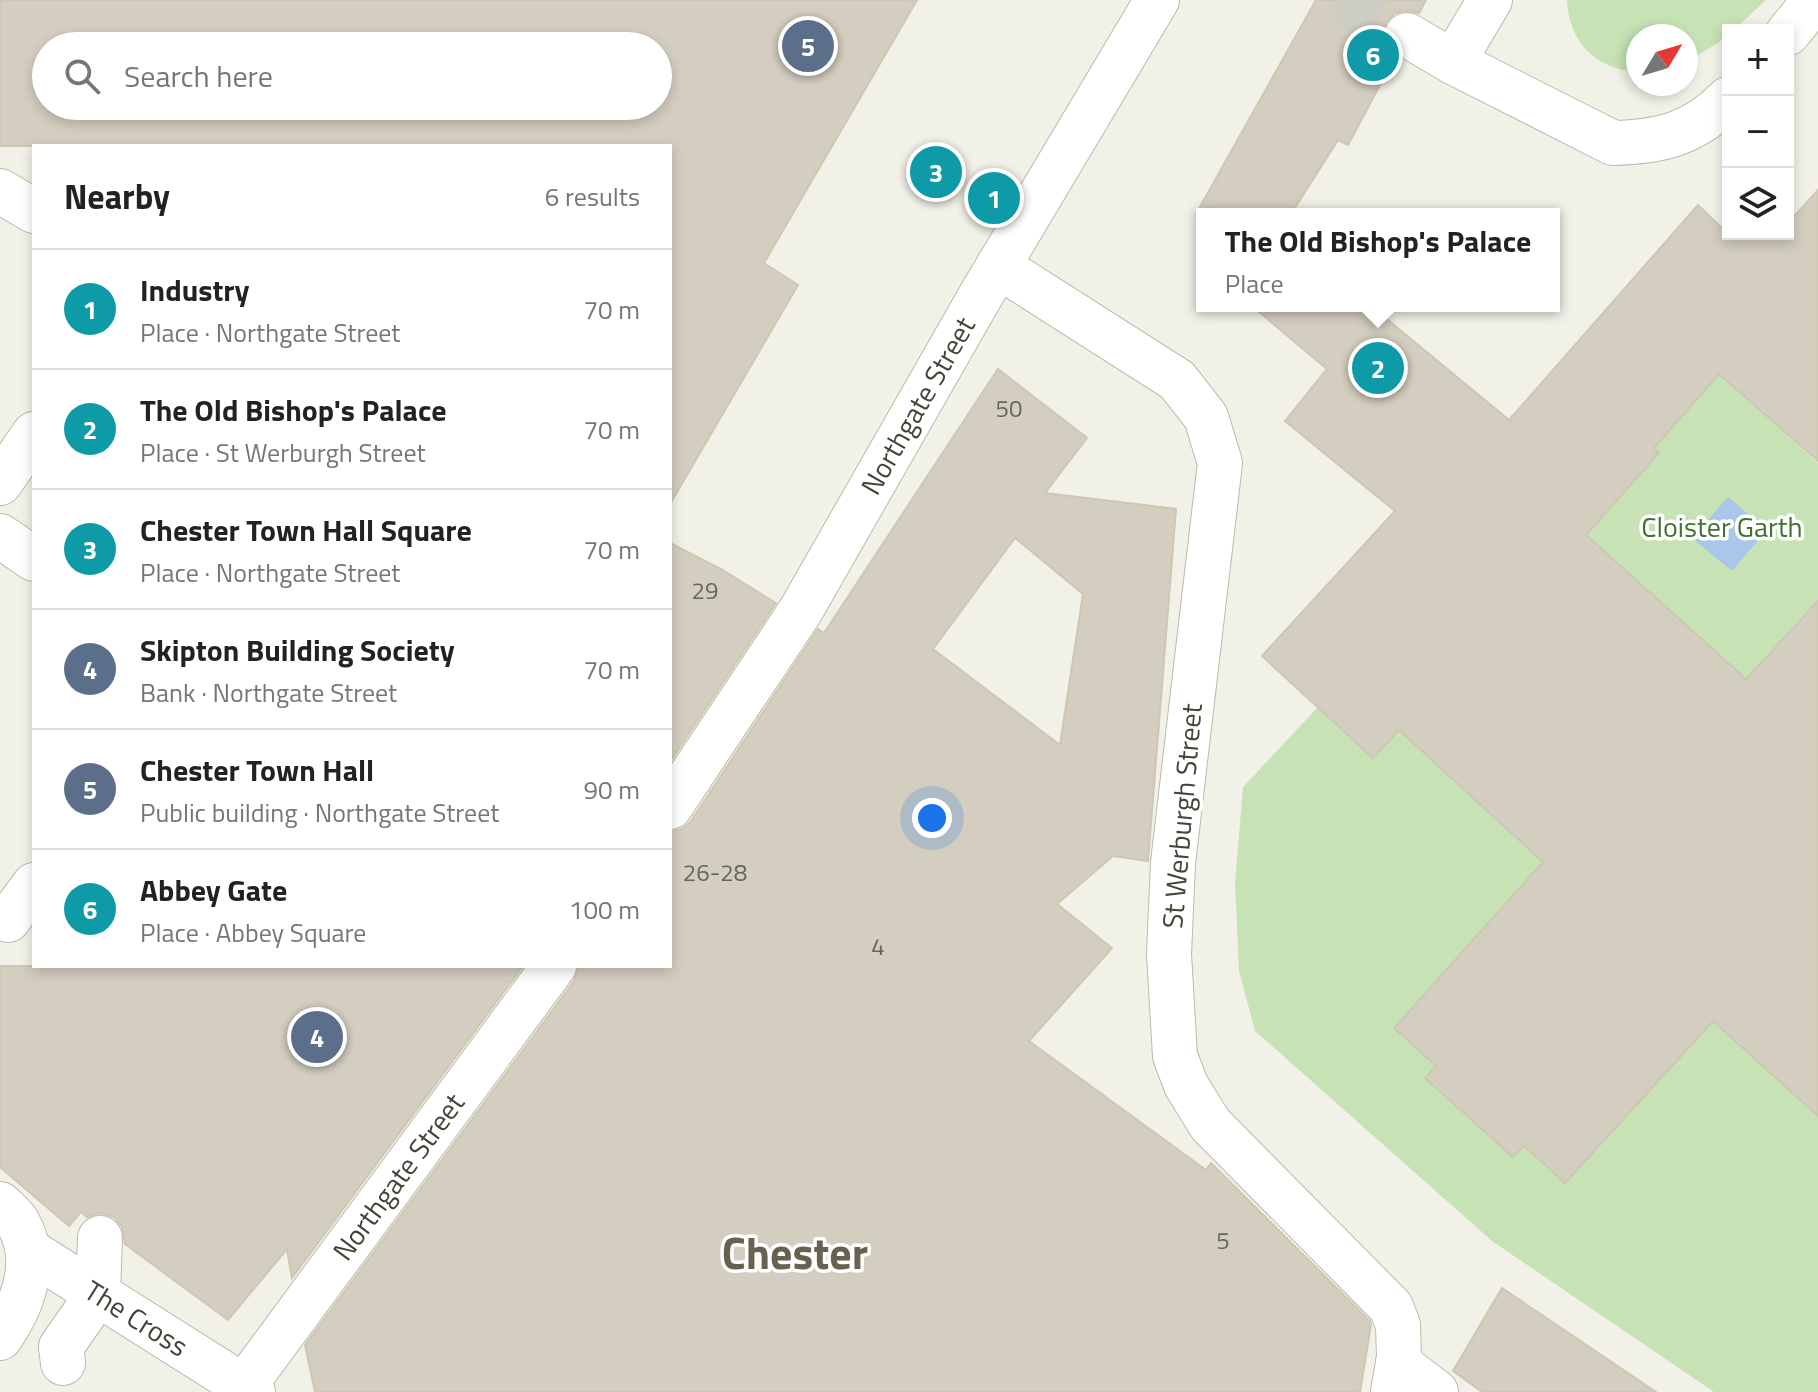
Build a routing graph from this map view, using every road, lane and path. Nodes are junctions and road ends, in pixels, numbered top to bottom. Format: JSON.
{"nodes":[{"id":1,"x":1157,"y":0,"type":"edge"},
{"id":2,"x":1490,"y":0,"type":"edge"},
{"id":3,"x":1815,"y":0,"type":"edge"},
{"id":4,"x":1794,"y":26,"type":"edge"},
{"id":5,"x":1407,"y":35,"type":"tunnel mouth"},
{"id":6,"x":1453,"y":62,"type":"junction"},
{"id":7,"x":1722,"y":105,"type":"edge"},
{"id":8,"x":0,"y":191,"type":"edge"},
{"id":9,"x":32,"y":210,"type":"edge"},
{"id":10,"x":998,"y":266,"type":"junction"},
{"id":11,"x":32,"y":437,"type":"edge"},
{"id":12,"x":0,"y":483,"type":"edge"},
{"id":13,"x":0,"y":536,"type":"edge"},
{"id":14,"x":32,"y":558,"type":"edge"},
{"id":15,"x":672,"y":804,"type":"edge"},
{"id":16,"x":32,"y":888,"type":"edge"},
{"id":17,"x":8,"y":920,"type":"dead end"},
{"id":18,"x":553,"y":968,"type":"edge"},
{"id":19,"x":0,"y":1204,"type":"edge"},
{"id":20,"x":100,"y":1238,"type":"dead end"},
{"id":21,"x":28,"y":1250,"type":"junction"},
{"id":22,"x":98,"y":1294,"type":"junction"},
{"id":23,"x":0,"y":1338,"type":"edge"},
{"id":24,"x":63,"y":1363,"type":"dead end"},
{"id":25,"x":1395,"y":1378,"type":"edge"},
{"id":26,"x":249,"y":1389,"type":"edge"},
{"id":27,"x":1436,"y":1392,"type":"edge"}],
"edges":[{"from":1,"to":10,"type":"street","name":"Northgate Street"},
{"from":2,"to":6,"type":"street"},
{"from":3,"to":4,"type":"street"},
{"from":5,"to":6,"type":"street"},
{"from":6,"to":7,"type":"street"},
{"from":8,"to":9,"type":"street"},
{"from":10,"to":15,"type":"street","name":"Northgate Street"},
{"from":10,"to":25,"type":"street","name":"St Werburgh Street"},
{"from":11,"to":12,"type":"street"},
{"from":13,"to":14,"type":"street"},
{"from":16,"to":17,"type":"street"},
{"from":18,"to":26,"type":"street","name":"Northgate Street"},
{"from":19,"to":21,"type":"street"},
{"from":20,"to":22,"type":"street"},
{"from":21,"to":22,"type":"street","name":"The Cross"},
{"from":21,"to":23,"type":"street"},
{"from":22,"to":24,"type":"street"},
{"from":22,"to":26,"type":"street","name":"The Cross"},
{"from":25,"to":27,"type":"street"}]}
